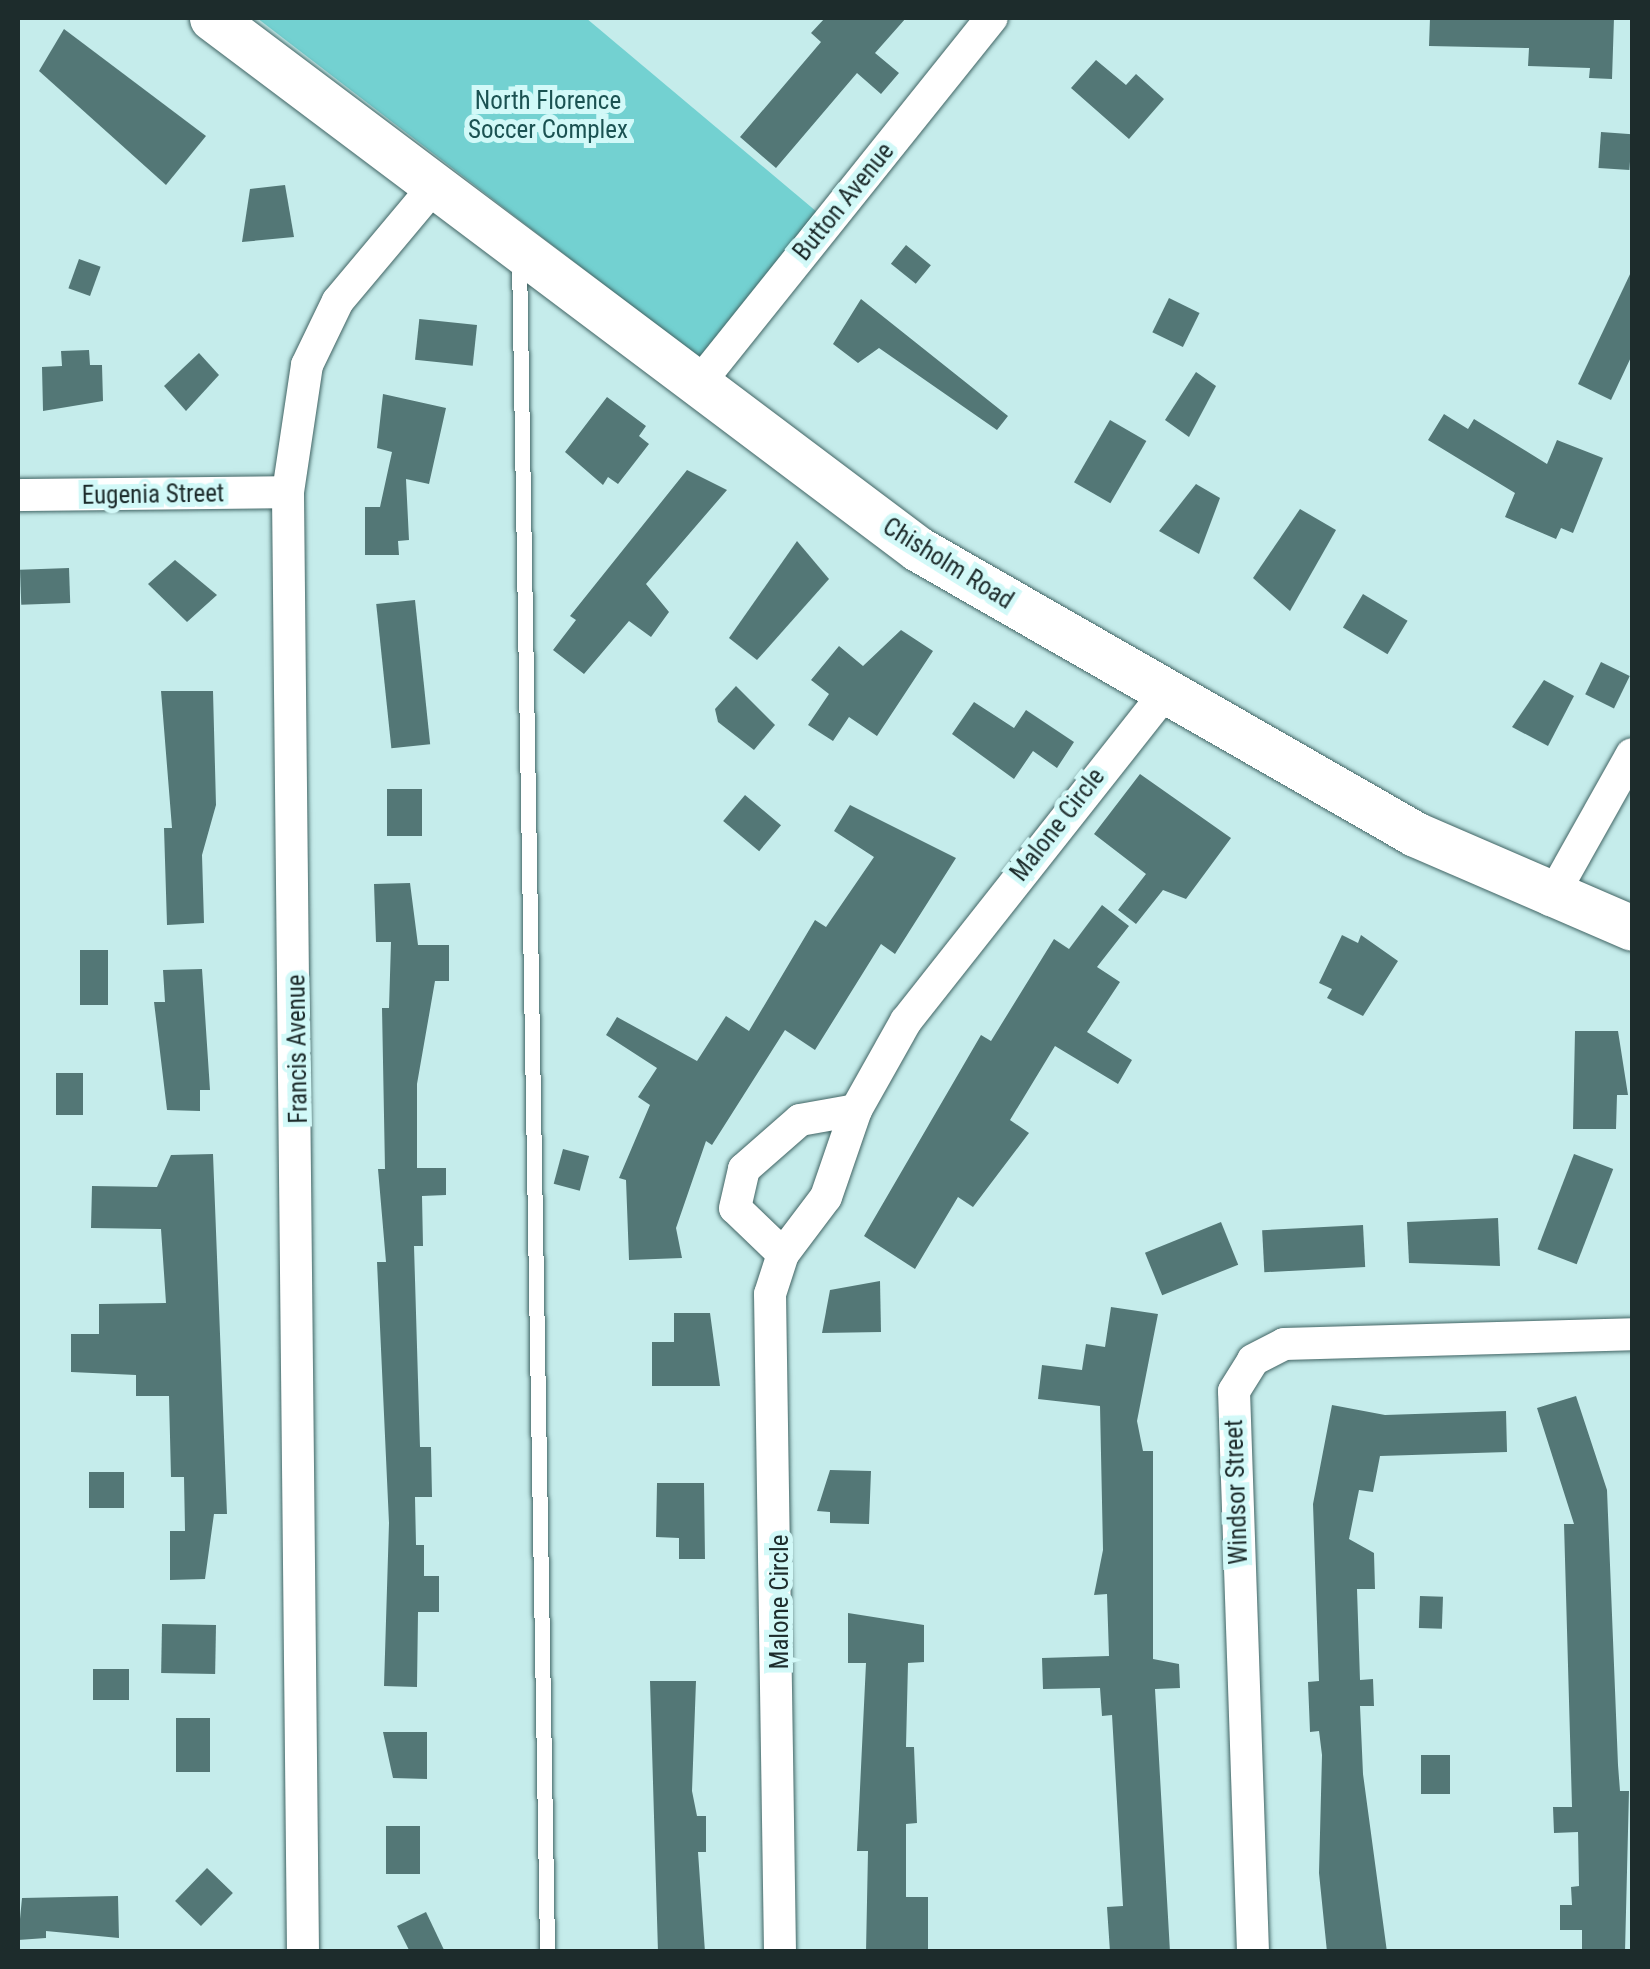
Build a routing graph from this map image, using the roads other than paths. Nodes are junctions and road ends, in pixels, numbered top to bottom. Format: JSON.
{"nodes":[{"id":1,"x":212,"y":18,"type":"edge"},
{"id":2,"x":992,"y":18,"type":"edge"},
{"id":3,"x":432,"y":190,"type":"junction"},
{"id":4,"x":519,"y":255,"type":"junction"},
{"id":5,"x":696,"y":387,"type":"junction"},
{"id":6,"x":288,"y":492,"type":"junction"},
{"id":7,"x":18,"y":495,"type":"edge"},
{"id":8,"x":1166,"y":693,"type":"junction"},
{"id":9,"x":1632,"y":754,"type":"edge"},
{"id":10,"x":1550,"y":900,"type":"junction"},
{"id":11,"x":1632,"y":928,"type":"edge"},
{"id":12,"x":856,"y":1110,"type":"junction"},
{"id":13,"x":783,"y":1254,"type":"junction"},
{"id":14,"x":1632,"y":1334,"type":"edge"},
{"id":15,"x":303,"y":1952,"type":"edge"},
{"id":16,"x":547,"y":1952,"type":"edge"},
{"id":17,"x":780,"y":1952,"type":"edge"},
{"id":18,"x":1253,"y":1952,"type":"edge"}],
"edges":[{"from":1,"to":3,"type":"main road","name":"Chisholm Road"},
{"from":2,"to":5,"type":"street","name":"Button Avenue"},
{"from":3,"to":4,"type":"main road","name":"Chisholm Road"},
{"from":3,"to":6,"type":"street","name":"Francis Avenue"},
{"from":4,"to":5,"type":"main road","name":"Chisholm Road"},
{"from":4,"to":16,"type":"lane"},
{"from":5,"to":8,"type":"main road","name":"Chisholm Road"},
{"from":6,"to":7,"type":"street","name":"Eugenia Street"},
{"from":6,"to":15,"type":"street","name":"Francis Avenue"},
{"from":8,"to":10,"type":"main road","name":"Chisholm Road"},
{"from":8,"to":12,"type":"street","name":"Malone Circle"},
{"from":9,"to":10,"type":"street"},
{"from":10,"to":11,"type":"main road","name":"Chisholm Road"},
{"from":12,"to":13,"type":"street","name":"Malone Circle"},
{"from":12,"to":13,"type":"street"},
{"from":13,"to":17,"type":"street","name":"Malone Circle"},
{"from":14,"to":18,"type":"street","name":"Windsor Street"}]}
